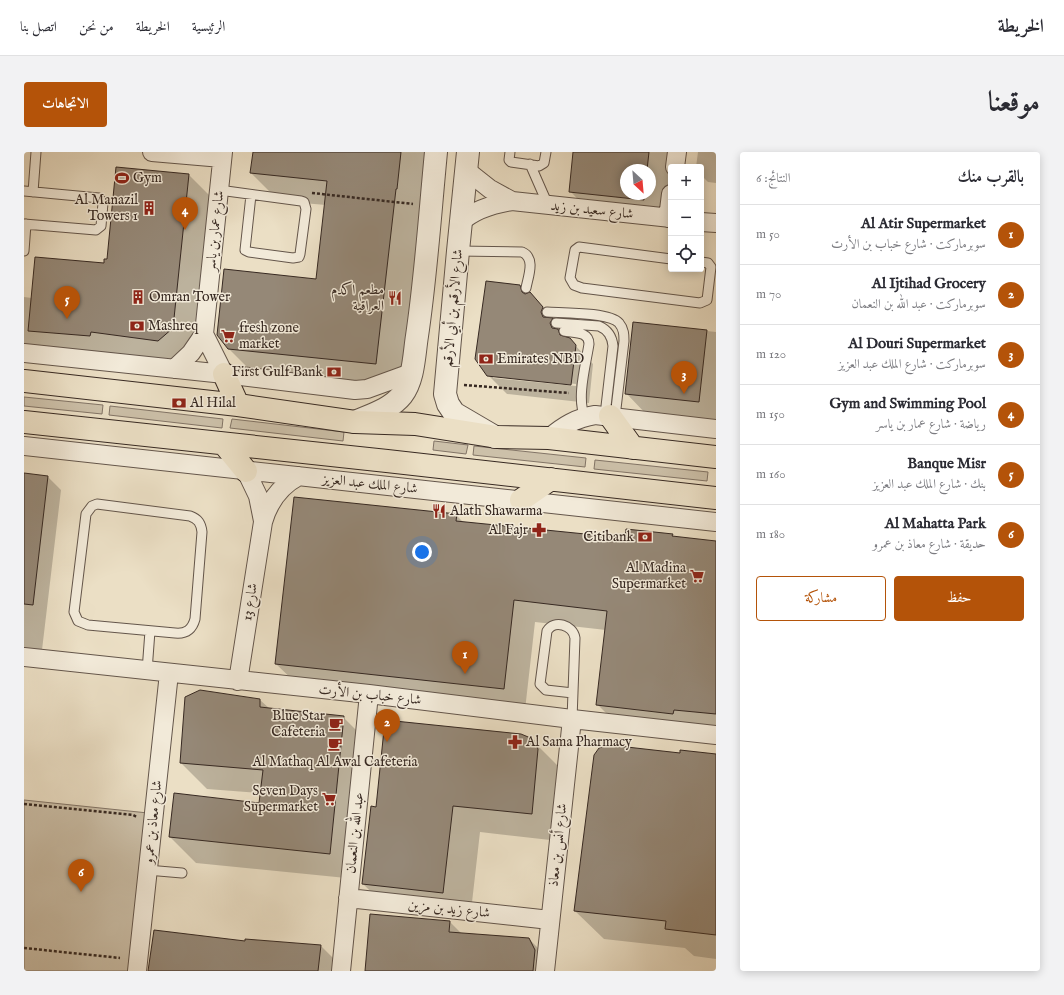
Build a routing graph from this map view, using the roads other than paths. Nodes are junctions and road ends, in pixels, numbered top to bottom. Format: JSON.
{"nodes":[{"id":1,"x":36,"y":152,"type":"edge"},
{"id":2,"x":152,"y":152,"type":"edge"},
{"id":3,"x":436,"y":152,"type":"edge"},
{"id":4,"x":510,"y":152,"type":"edge"},
{"id":5,"x":546,"y":152,"type":"edge"},
{"id":6,"x":677,"y":152,"type":"edge"},
{"id":7,"x":222,"y":155,"type":"edge"},
{"id":8,"x":467,"y":161,"type":"edge"},
{"id":9,"x":530,"y":164,"type":"junction"},
{"id":10,"x":675,"y":164,"type":"edge"},
{"id":11,"x":219,"y":190,"type":"junction"},
{"id":12,"x":28,"y":191,"type":"edge"},
{"id":13,"x":251,"y":195,"type":"junction"},
{"id":14,"x":512,"y":201,"type":"junction"},
{"id":15,"x":548,"y":205,"type":"junction"},
{"id":16,"x":668,"y":218,"type":"edge"},
{"id":17,"x":461,"y":222,"type":"junction"},
{"id":18,"x":704,"y":222,"type":"edge"},
{"id":19,"x":716,"y":223,"type":"edge"},
{"id":20,"x":25,"y":224,"type":"edge"},
{"id":21,"x":24,"y":251,"type":"edge"},
{"id":22,"x":458,"y":251,"type":"junction"},
{"id":23,"x":668,"y":259,"type":"edge"},
{"id":24,"x":704,"y":262,"type":"edge"},
{"id":25,"x":526,"y":288,"type":"dead end"},
{"id":26,"x":421,"y":306,"type":"junction"},
{"id":27,"x":547,"y":312,"type":"dead end"},
{"id":28,"x":556,"y":323,"type":"dead end"},
{"id":29,"x":564,"y":331,"type":"dead end"},
{"id":30,"x":204,"y":334,"type":"junction"},
{"id":31,"x":24,"y":353,"type":"edge"},
{"id":32,"x":448,"y":359,"type":"junction"},
{"id":33,"x":174,"y":369,"type":"junction"},
{"id":34,"x":411,"y":373,"type":"junction"},
{"id":35,"x":224,"y":374,"type":"junction"},
{"id":36,"x":24,"y":381,"type":"edge"},
{"id":37,"x":238,"y":405,"type":"junction"},
{"id":38,"x":585,"y":416,"type":"junction"},
{"id":39,"x":610,"y":416,"type":"junction"},
{"id":40,"x":24,"y":422,"type":"edge"},
{"id":41,"x":355,"y":422,"type":"junction"},
{"id":42,"x":716,"y":429,"type":"edge"},
{"id":43,"x":496,"y":437,"type":"junction"},
{"id":44,"x":549,"y":438,"type":"junction"},
{"id":45,"x":224,"y":444,"type":"junction"},
{"id":46,"x":24,"y":446,"type":"edge"},
{"id":47,"x":633,"y":448,"type":"junction"},
{"id":48,"x":716,"y":457,"type":"edge"},
{"id":49,"x":246,"y":472,"type":"junction"},
{"id":50,"x":299,"y":476,"type":"junction"},
{"id":51,"x":551,"y":479,"type":"junction"},
{"id":52,"x":716,"y":498,"type":"edge"},
{"id":53,"x":521,"y":500,"type":"junction"},
{"id":54,"x":263,"y":522,"type":"junction"},
{"id":55,"x":716,"y":522,"type":"edge"},
{"id":56,"x":150,"y":631,"type":"junction"},
{"id":57,"x":24,"y":657,"type":"edge"},
{"id":58,"x":147,"y":671,"type":"junction"},
{"id":59,"x":169,"y":673,"type":"junction"},
{"id":60,"x":238,"y":681,"type":"junction"},
{"id":61,"x":573,"y":693,"type":"junction"},
{"id":62,"x":369,"y":694,"type":"junction"},
{"id":63,"x":572,"y":719,"type":"junction"},
{"id":64,"x":716,"y":735,"type":"edge"},
{"id":65,"x":148,"y":870,"type":"junction"},
{"id":66,"x":182,"y":873,"type":"dead end"},
{"id":67,"x":348,"y":898,"type":"junction"},
{"id":68,"x":550,"y":920,"type":"junction"},
{"id":69,"x":131,"y":965,"type":"edge"},
{"id":70,"x":341,"y":971,"type":"edge"},
{"id":71,"x":545,"y":971,"type":"edge"}],
"edges":[{"from":1,"to":12,"type":"lane"},
{"from":2,"to":7,"type":"street"},
{"from":3,"to":26,"type":"street"},
{"from":4,"to":9,"type":"lane"},
{"from":5,"to":9,"type":"lane"},
{"from":6,"to":10,"type":"street"},
{"from":7,"to":11,"type":"street","name":"شارع عمار بن ياسر"},
{"from":8,"to":14,"type":"street","name":"شارع سعيد بن زيد"},
{"from":8,"to":17,"type":"street","name":"شارع الأرقم بن أبي الأرقم"},
{"from":9,"to":15,"type":"lane"},
{"from":11,"to":13,"type":"lane"},
{"from":11,"to":30,"type":"street","name":"شارع عمار بن ياسر"},
{"from":12,"to":20,"type":"lane"},
{"from":13,"to":13,"type":"lane"},
{"from":14,"to":15,"type":"street","name":"شارع سعيد بن زيد"},
{"from":14,"to":17,"type":"street","name":"شارع سعيد بن زيد"},
{"from":15,"to":16,"type":"street","name":"شارع سعيد بن زيد"},
{"from":17,"to":22,"type":"street","name":"شارع الأرقم بن أبي الأرقم"},
{"from":18,"to":19,"type":"street"},
{"from":20,"to":21,"type":"lane"},
{"from":22,"to":25,"type":"lane"},
{"from":22,"to":32,"type":"street","name":"شارع الأرقم بن أبي الأرقم"},
{"from":23,"to":24,"type":"lane"},
{"from":26,"to":32,"type":"street"},
{"from":26,"to":34,"type":"street"},
{"from":27,"to":39,"type":"lane"},
{"from":28,"to":39,"type":"lane"},
{"from":29,"to":38,"type":"lane"},
{"from":30,"to":33,"type":"street","name":"شارع عمار بن ياسر"},
{"from":30,"to":35,"type":"street"},
{"from":31,"to":33,"type":"street"},
{"from":32,"to":43,"type":"street","name":"شارع الأرقم بن أبي الأرقم"},
{"from":33,"to":35,"type":"street"},
{"from":34,"to":35,"type":"street"},
{"from":34,"to":41,"type":"street"},
{"from":35,"to":37,"type":"highway"},
{"from":36,"to":37,"type":"highway"},
{"from":37,"to":41,"type":"highway"},
{"from":38,"to":39,"type":"street"},
{"from":38,"to":44,"type":"street"},
{"from":39,"to":42,"type":"street"},
{"from":39,"to":47,"type":"highway"},
{"from":40,"to":45,"type":"highway","name":"شارع الملك عبد العزيز"},
{"from":41,"to":43,"type":"highway"},
{"from":43,"to":44,"type":"highway"},
{"from":44,"to":47,"type":"highway"},
{"from":45,"to":49,"type":"highway"},
{"from":45,"to":51,"type":"highway","name":"شارع الملك عبد العزيز"},
{"from":46,"to":49,"type":"street","name":"شارع الملك عبد العزيز"},
{"from":47,"to":48,"type":"highway"},
{"from":49,"to":50,"type":"street","name":"شارع الملك عبد العزيز"},
{"from":49,"to":54,"type":"street","name":"شارع 13"},
{"from":50,"to":53,"type":"street","name":"شارع الملك عبد العزيز"},
{"from":50,"to":54,"type":"street","name":"شارع 13"},
{"from":51,"to":52,"type":"highway","name":"شارع الملك عبد العزيز"},
{"from":51,"to":53,"type":"highway"},
{"from":53,"to":55,"type":"street","name":"شارع الملك عبد العزيز"},
{"from":54,"to":60,"type":"street","name":"شارع 13"},
{"from":56,"to":56,"type":"lane"},
{"from":56,"to":58,"type":"lane"},
{"from":57,"to":58,"type":"street","name":"شارع خباب بن الأرت"},
{"from":58,"to":59,"type":"street","name":"شارع خباب بن الأرت"},
{"from":59,"to":60,"type":"street","name":"شارع خباب بن الأرت"},
{"from":59,"to":65,"type":"street","name":"شارع معاذ بن عمرو"},
{"from":60,"to":62,"type":"street","name":"شارع خباب بن الأرت"},
{"from":61,"to":61,"type":"lane"},
{"from":61,"to":63,"type":"lane"},
{"from":62,"to":63,"type":"street","name":"شارع خباب بن الأرت"},
{"from":62,"to":67,"type":"street","name":"عبد الله بن النعمان"},
{"from":63,"to":64,"type":"street","name":"شارع خباب بن الأرت"},
{"from":63,"to":68,"type":"street","name":"شارع أنس بن معاذ"},
{"from":65,"to":66,"type":"lane"},
{"from":65,"to":69,"type":"street","name":"شارع معاذ بن عمرو"},
{"from":67,"to":68,"type":"street","name":"شارع زيد بن مزين"},
{"from":67,"to":70,"type":"street","name":"عبد الله بن النعمان"},
{"from":68,"to":71,"type":"street","name":"شارع أنس بن معاذ"}]}
